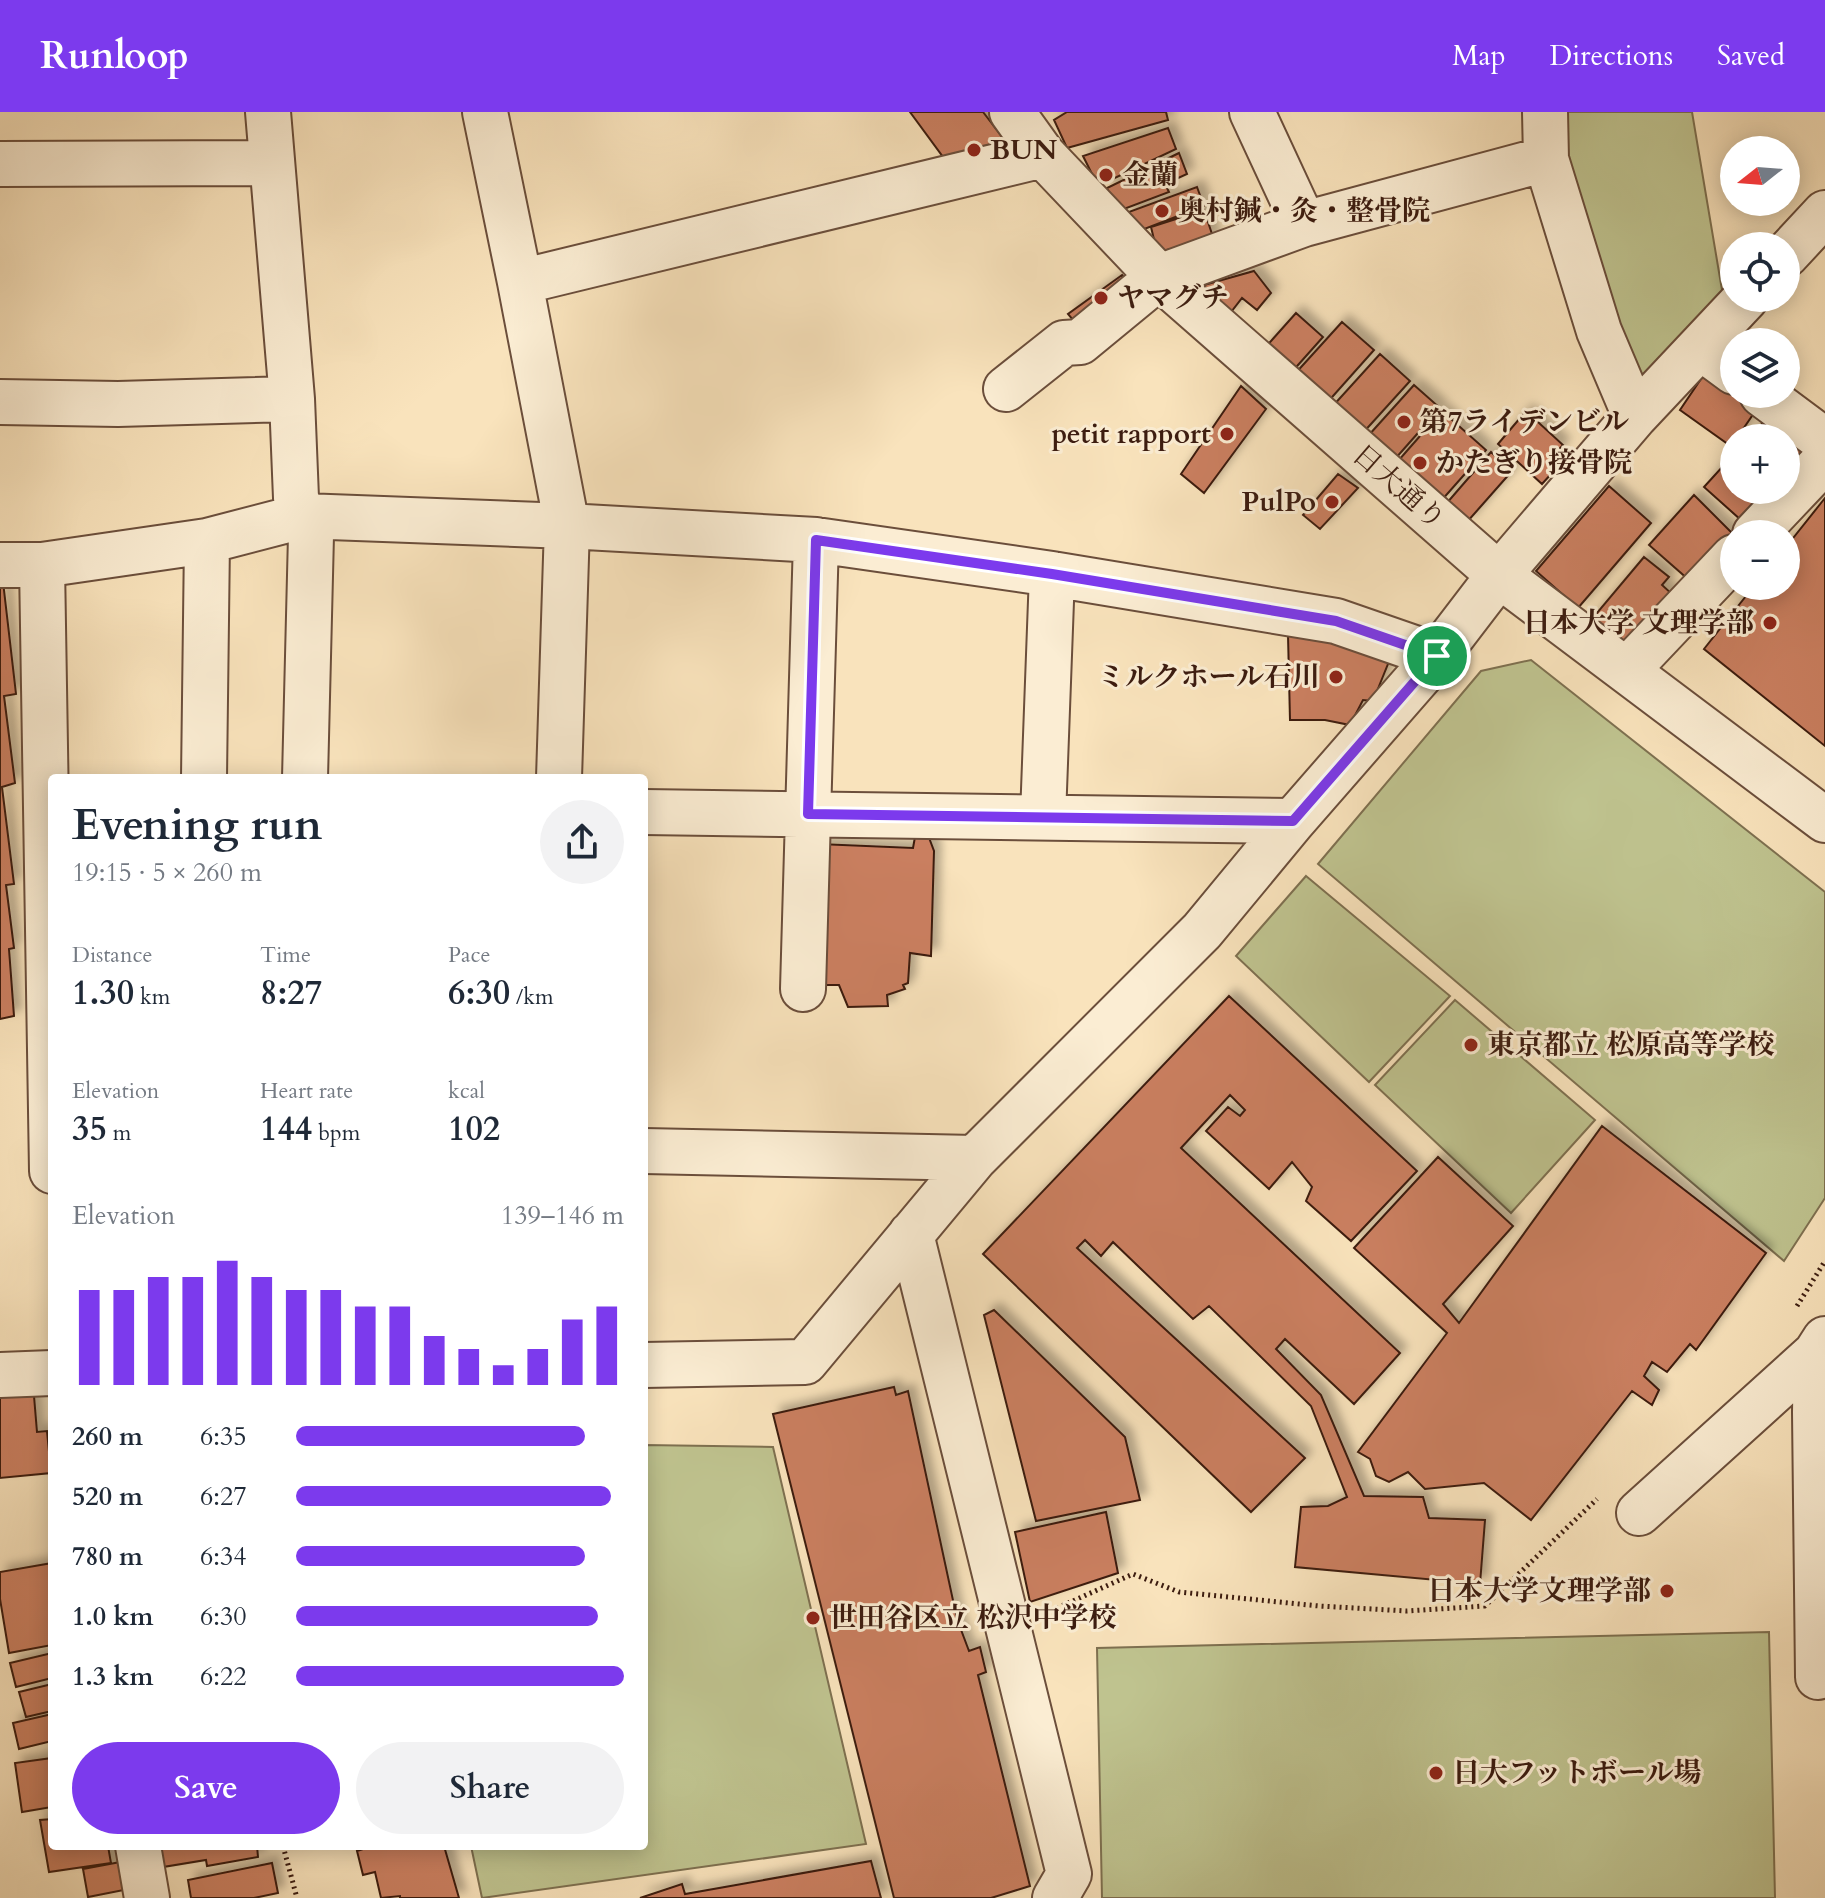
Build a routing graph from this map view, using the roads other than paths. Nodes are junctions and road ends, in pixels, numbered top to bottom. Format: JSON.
{"nodes":[{"id":1,"x":268,"y":112,"type":"edge"},
{"id":2,"x":485,"y":112,"type":"edge"},
{"id":3,"x":1012,"y":112,"type":"edge"},
{"id":4,"x":1252,"y":112,"type":"edge"},
{"id":5,"x":1545,"y":112,"type":"edge"},
{"id":6,"x":1043,"y":155,"type":"junction"},
{"id":7,"x":1546,"y":159,"type":"junction"},
{"id":8,"x":271,"y":163,"type":"junction"},
{"id":9,"x":0,"y":164,"type":"edge"},
{"id":10,"x":1825,"y":213,"type":"edge"},
{"id":11,"x":1304,"y":224,"type":"junction"},
{"id":12,"x":1800,"y":240,"type":"edge"},
{"id":13,"x":1159,"y":277,"type":"junction"},
{"id":14,"x":520,"y":282,"type":"junction"},
{"id":15,"x":1739,"y":312,"type":"edge"},
{"id":16,"x":1717,"y":360,"type":"edge"},
{"id":17,"x":1006,"y":389,"type":"dead end"},
{"id":18,"x":292,"y":399,"type":"junction"},
{"id":19,"x":0,"y":402,"type":"edge"},
{"id":20,"x":1781,"y":408,"type":"edge"},
{"id":21,"x":1635,"y":416,"type":"junction"},
{"id":22,"x":1825,"y":441,"type":"edge"},
{"id":23,"x":1825,"y":460,"type":"edge"},
{"id":24,"x":1768,"y":520,"type":"edge"},
{"id":25,"x":307,"y":525,"type":"junction"},
{"id":26,"x":567,"y":526,"type":"junction"},
{"id":27,"x":816,"y":540,"type":"junction"},
{"id":28,"x":207,"y":541,"type":"junction"},
{"id":29,"x":21,"y":565,"type":"edge"},
{"id":30,"x":1720,"y":572,"type":"edge"},
{"id":31,"x":1052,"y":574,"type":"junction"},
{"id":32,"x":1499,"y":575,"type":"junction"},
{"id":33,"x":1437,"y":656,"type":"junction"},
{"id":34,"x":1627,"y":670,"type":"junction"},
{"id":35,"x":204,"y":774,"type":"edge"},
{"id":36,"x":305,"y":774,"type":"edge"},
{"id":37,"x":559,"y":774,"type":"edge"},
{"id":38,"x":648,"y":812,"type":"edge"},
{"id":39,"x":808,"y":814,"type":"junction"},
{"id":40,"x":1043,"y":817,"type":"junction"},
{"id":41,"x":1825,"y":820,"type":"edge"},
{"id":42,"x":1293,"y":821,"type":"junction"},
{"id":43,"x":803,"y":989,"type":"dead end"},
{"id":44,"x":48,"y":1068,"type":"edge"},
{"id":45,"x":648,"y":1151,"type":"edge"},
{"id":46,"x":975,"y":1158,"type":"junction"},
{"id":47,"x":911,"y":1234,"type":"junction"},
{"id":48,"x":1821,"y":1346,"type":"edge"},
{"id":49,"x":648,"y":1365,"type":"edge"},
{"id":50,"x":48,"y":1373,"type":"edge"},
{"id":51,"x":0,"y":1375,"type":"edge"},
{"id":52,"x":1620,"y":1504,"type":"road end"},
{"id":53,"x":1818,"y":1677,"type":"dead end"},
{"id":54,"x":139,"y":1850,"type":"edge"},
{"id":55,"x":147,"y":1898,"type":"edge"},
{"id":56,"x":1055,"y":1898,"type":"edge"}],
"edges":[{"from":1,"to":8,"type":"street"},
{"from":2,"to":14,"type":"street"},
{"from":3,"to":6,"type":"street","name":"日大通り"},
{"from":4,"to":11,"type":"street"},
{"from":5,"to":7,"type":"street"},
{"from":6,"to":13,"type":"street","name":"日大通り"},
{"from":6,"to":14,"type":"street"},
{"from":7,"to":11,"type":"street"},
{"from":7,"to":21,"type":"street"},
{"from":8,"to":9,"type":"street"},
{"from":8,"to":18,"type":"street"},
{"from":10,"to":12,"type":"street"},
{"from":11,"to":13,"type":"street"},
{"from":13,"to":17,"type":"street"},
{"from":13,"to":32,"type":"street","name":"日大通り"},
{"from":14,"to":26,"type":"street"},
{"from":15,"to":16,"type":"street"},
{"from":16,"to":21,"type":"street"},
{"from":18,"to":19,"type":"street"},
{"from":18,"to":25,"type":"street"},
{"from":20,"to":22,"type":"street"},
{"from":21,"to":32,"type":"street"},
{"from":23,"to":24,"type":"street"},
{"from":25,"to":26,"type":"street"},
{"from":25,"to":28,"type":"street"},
{"from":25,"to":36,"type":"street"},
{"from":26,"to":27,"type":"street"},
{"from":26,"to":37,"type":"street"},
{"from":27,"to":31,"type":"street"},
{"from":27,"to":39,"type":"street"},
{"from":28,"to":29,"type":"street"},
{"from":28,"to":35,"type":"street"},
{"from":29,"to":44,"type":"street"},
{"from":30,"to":34,"type":"street"},
{"from":31,"to":33,"type":"street"},
{"from":31,"to":40,"type":"street"},
{"from":32,"to":33,"type":"street"},
{"from":32,"to":34,"type":"street","name":"日大通り"},
{"from":33,"to":42,"type":"street"},
{"from":34,"to":41,"type":"street","name":"日大通り"},
{"from":38,"to":39,"type":"street"},
{"from":39,"to":40,"type":"street"},
{"from":39,"to":43,"type":"street"},
{"from":40,"to":42,"type":"street"},
{"from":42,"to":46,"type":"street"},
{"from":45,"to":46,"type":"street"},
{"from":46,"to":47,"type":"street"},
{"from":47,"to":49,"type":"street"},
{"from":47,"to":56,"type":"street"},
{"from":48,"to":52,"type":"street"},
{"from":48,"to":53,"type":"street"},
{"from":50,"to":51,"type":"street"},
{"from":54,"to":55,"type":"street"}]}
